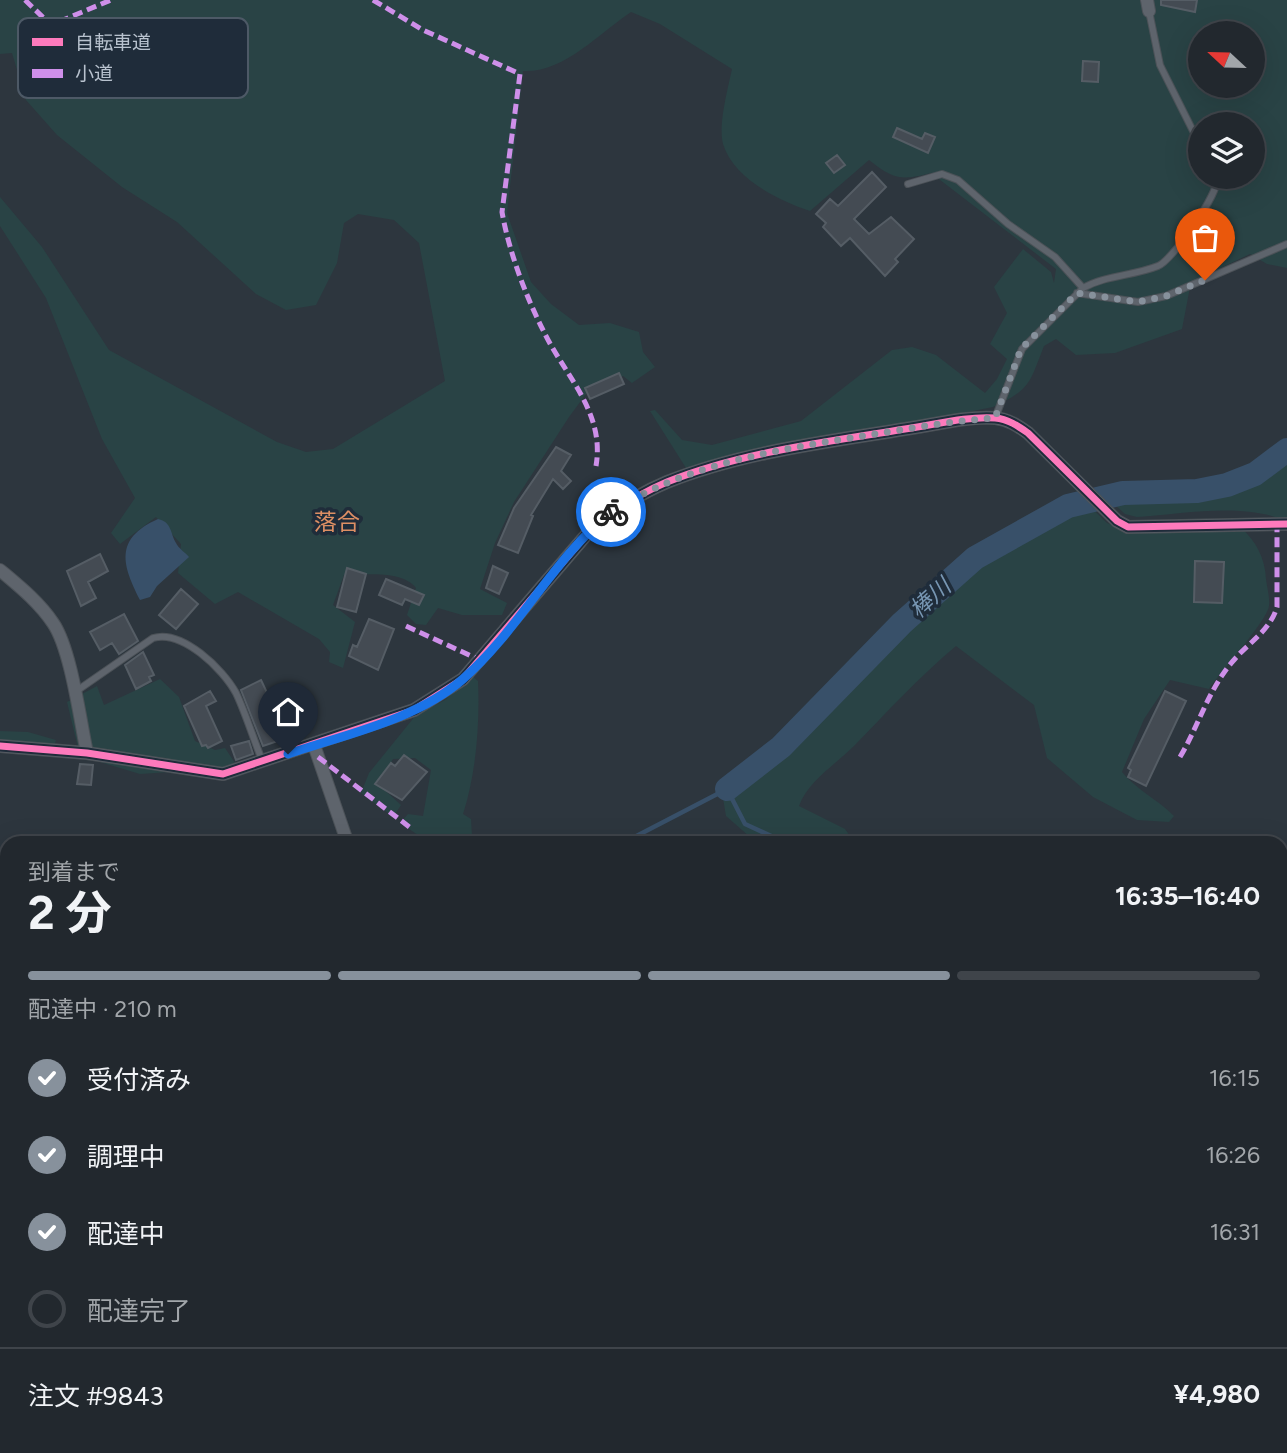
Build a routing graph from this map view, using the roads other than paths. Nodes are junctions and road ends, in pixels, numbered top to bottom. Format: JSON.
{"nodes":[{"id":1,"x":1148,"y":6,"type":"edge"},
{"id":2,"x":1188,"y":121,"type":"edge"},
{"id":3,"x":908,"y":184,"type":"dead end"},
{"id":4,"x":1216,"y":189,"type":"edge"},
{"id":5,"x":1287,"y":244,"type":"edge"},
{"id":6,"x":1080,"y":290,"type":"junction"},
{"id":7,"x":995,"y":418,"type":"junction"},
{"id":8,"x":1287,"y":524,"type":"edge"},
{"id":9,"x":0,"y":570,"type":"edge"},
{"id":10,"x":74,"y":693,"type":"junction"},
{"id":11,"x":314,"y":745,"type":"junction"},
{"id":12,"x":0,"y":746,"type":"edge"},
{"id":13,"x":87,"y":753,"type":"junction"},
{"id":14,"x":262,"y":763,"type":"junction"},
{"id":15,"x":345,"y":836,"type":"edge"}],
"edges":[{"from":1,"to":2,"type":"lane"},
{"from":3,"to":6,"type":"lane"},
{"from":4,"to":6,"type":"lane"},
{"from":5,"to":6,"type":"lane"},
{"from":6,"to":7,"type":"lane"},
{"from":7,"to":8,"type":"street"},
{"from":7,"to":11,"type":"street"},
{"from":9,"to":10,"type":"street"},
{"from":10,"to":13,"type":"street"},
{"from":10,"to":14,"type":"lane"},
{"from":11,"to":14,"type":"street"},
{"from":11,"to":15,"type":"street"},
{"from":12,"to":13,"type":"street"},
{"from":13,"to":14,"type":"street"}]}
